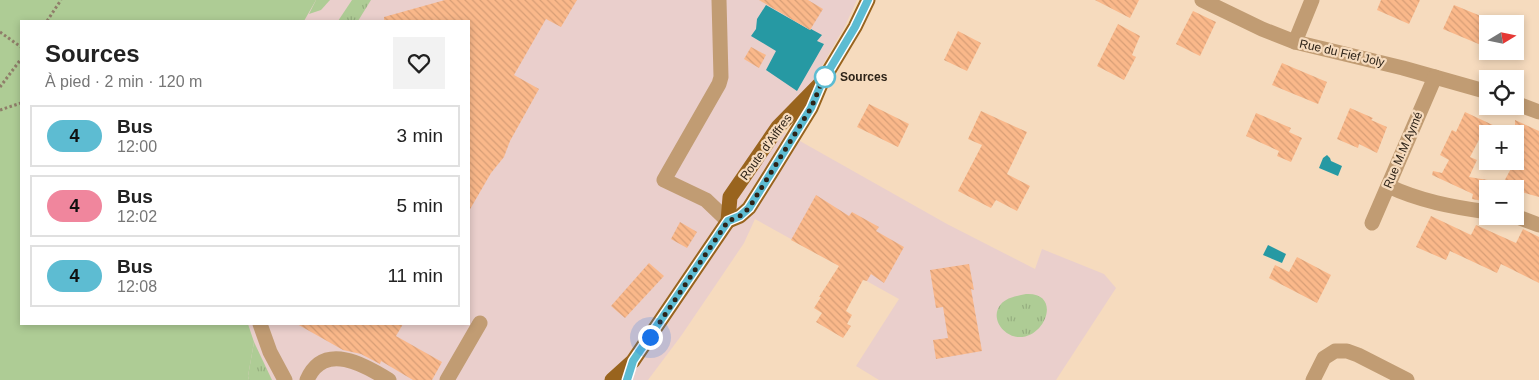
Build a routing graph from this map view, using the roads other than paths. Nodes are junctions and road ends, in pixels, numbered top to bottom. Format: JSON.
{"nodes":[{"id":1,"x":719,"y":0,"type":"edge"},
{"id":2,"x":1202,"y":0,"type":"edge"},
{"id":3,"x":1312,"y":0,"type":"edge"},
{"id":4,"x":868,"y":2,"type":"edge"},
{"id":5,"x":1295,"y":42,"type":"junction"},
{"id":6,"x":1434,"y":77,"type":"junction"},
{"id":7,"x":822,"y":82,"type":"junction"},
{"id":8,"x":1479,"y":90,"type":"edge"},
{"id":9,"x":1524,"y":106,"type":"edge"},
{"id":10,"x":1539,"y":112,"type":"edge"},
{"id":11,"x":1388,"y":186,"type":"junction"},
{"id":12,"x":1479,"y":211,"type":"edge"},
{"id":13,"x":1524,"y":219,"type":"edge"},
{"id":14,"x":728,"y":221,"type":"junction"},
{"id":15,"x":1372,"y":223,"type":"dead end"},
{"id":16,"x":1539,"y":225,"type":"edge"},
{"id":17,"x":480,"y":324,"type":"dead end"},
{"id":18,"x":260,"y":325,"type":"edge"},
{"id":19,"x":633,"y":361,"type":"junction"},
{"id":20,"x":286,"y":380,"type":"edge"},
{"id":21,"x":307,"y":380,"type":"edge"},
{"id":22,"x":389,"y":380,"type":"edge"},
{"id":23,"x":447,"y":380,"type":"edge"},
{"id":24,"x":612,"y":380,"type":"edge"},
{"id":25,"x":627,"y":380,"type":"edge"},
{"id":26,"x":1313,"y":380,"type":"edge"},
{"id":27,"x":1407,"y":380,"type":"edge"}],
"edges":[{"from":1,"to":14,"type":"street"},
{"from":2,"to":5,"type":"street","name":"Rue du Fief Joly"},
{"from":3,"to":5,"type":"street"},
{"from":4,"to":7,"type":"main road","name":"Route d'Aiffres"},
{"from":5,"to":6,"type":"street","name":"Rue du Fief Joly"},
{"from":6,"to":8,"type":"street","name":"Rue du Fief Joly"},
{"from":6,"to":11,"type":"street","name":"Rue M.M Aymé"},
{"from":7,"to":14,"type":"main road","name":"Route d'Aiffres"},
{"from":7,"to":14,"type":"main road","name":"Route d'Aiffres"},
{"from":9,"to":10,"type":"street"},
{"from":11,"to":12,"type":"street"},
{"from":11,"to":15,"type":"street","name":"Rue M.M Aymé"},
{"from":13,"to":16,"type":"street"},
{"from":14,"to":19,"type":"main road","name":"Route d'Aiffres"},
{"from":17,"to":23,"type":"street"},
{"from":18,"to":20,"type":"street"},
{"from":19,"to":24,"type":"main road","name":"Route d'Aiffres"},
{"from":19,"to":25,"type":"main road","name":"Route d'Aiffres"},
{"from":21,"to":22,"type":"street"},
{"from":26,"to":27,"type":"street"}]}
